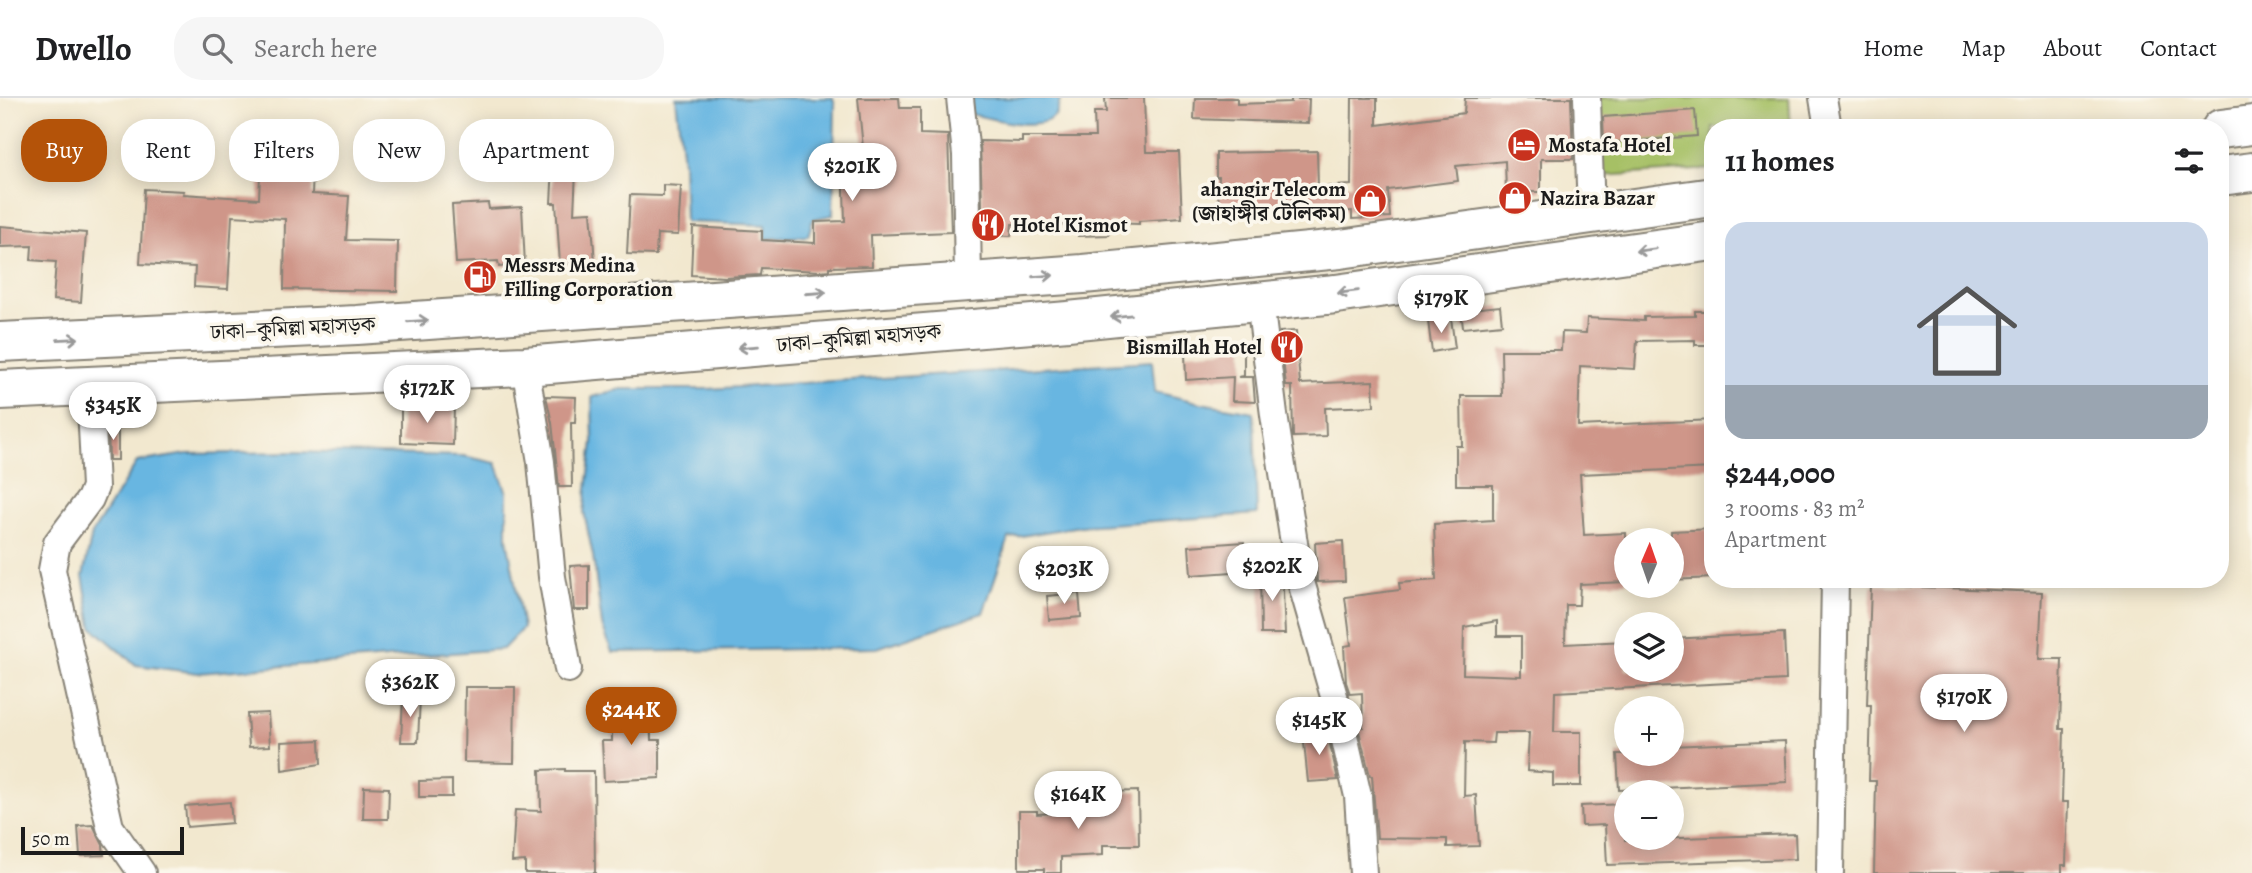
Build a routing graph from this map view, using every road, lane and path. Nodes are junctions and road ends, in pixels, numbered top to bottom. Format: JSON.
{"nodes":[{"id":1,"x":960,"y":98,"type":"edge"},
{"id":2,"x":1587,"y":98,"type":"edge"},
{"id":3,"x":1823,"y":98,"type":"edge"},
{"id":4,"x":1826,"y":119,"type":"edge"},
{"id":5,"x":2252,"y":125,"type":"edge"},
{"id":6,"x":2229,"y":128,"type":"edge"},
{"id":7,"x":2252,"y":172,"type":"edge"},
{"id":8,"x":2229,"y":175,"type":"edge"},
{"id":9,"x":1704,"y":198,"type":"edge"},
{"id":10,"x":1591,"y":214,"type":"junction"},
{"id":11,"x":1704,"y":242,"type":"edge"},
{"id":12,"x":968,"y":282,"type":"junction"},
{"id":13,"x":1260,"y":302,"type":"junction"},
{"id":14,"x":357,"y":325,"type":"junction"},
{"id":15,"x":0,"y":342,"type":"edge"},
{"id":16,"x":525,"y":366,"type":"junction"},
{"id":17,"x":363,"y":372,"type":"junction"},
{"id":18,"x":90,"y":387,"type":"junction"},
{"id":19,"x":0,"y":390,"type":"edge"},
{"id":20,"x":1835,"y":588,"type":"edge"},
{"id":21,"x":568,"y":669,"type":"dead end"},
{"id":22,"x":142,"y":873,"type":"edge"},
{"id":23,"x":1363,"y":873,"type":"edge"},
{"id":24,"x":1830,"y":873,"type":"edge"}],
"edges":[{"from":1,"to":12,"type":"street"},
{"from":2,"to":10,"type":"street"},
{"from":3,"to":4,"type":"street"},
{"from":5,"to":6,"type":"highway"},
{"from":7,"to":8,"type":"highway"},
{"from":9,"to":10,"type":"highway","name":"ঢাকা–কুমিল্লা মহাসড়ক"},
{"from":12,"to":10,"type":"highway","name":"ঢাকা–কুমিল্লা মহাসড়ক","one_way":true},
{"from":11,"to":13,"type":"highway","name":"ঢাকা–কুমিল্লা মহাসড়ক","one_way":true},
{"from":14,"to":12,"type":"highway","name":"ঢাকা–কুমিল্লা মহাসড়ক","one_way":true},
{"from":13,"to":16,"type":"highway","name":"ঢাকা–কুমিল্লা মহাসড়ক","one_way":true},
{"from":13,"to":23,"type":"street"},
{"from":15,"to":14,"type":"highway","name":"ঢাকা–কুমিল্লা মহাসড়ক","one_way":true},
{"from":14,"to":17,"type":"highway"},
{"from":16,"to":17,"type":"highway","name":"ঢাকা–কুমিল্লা মহাসড়ক"},
{"from":16,"to":21,"type":"street"},
{"from":17,"to":18,"type":"highway","name":"ঢাকা–কুমিল্লা মহাসড়ক"},
{"from":18,"to":19,"type":"highway","name":"ঢাকা–কুমিল্লা মহাসড়ক"},
{"from":18,"to":22,"type":"street"},
{"from":20,"to":24,"type":"street"}]}
